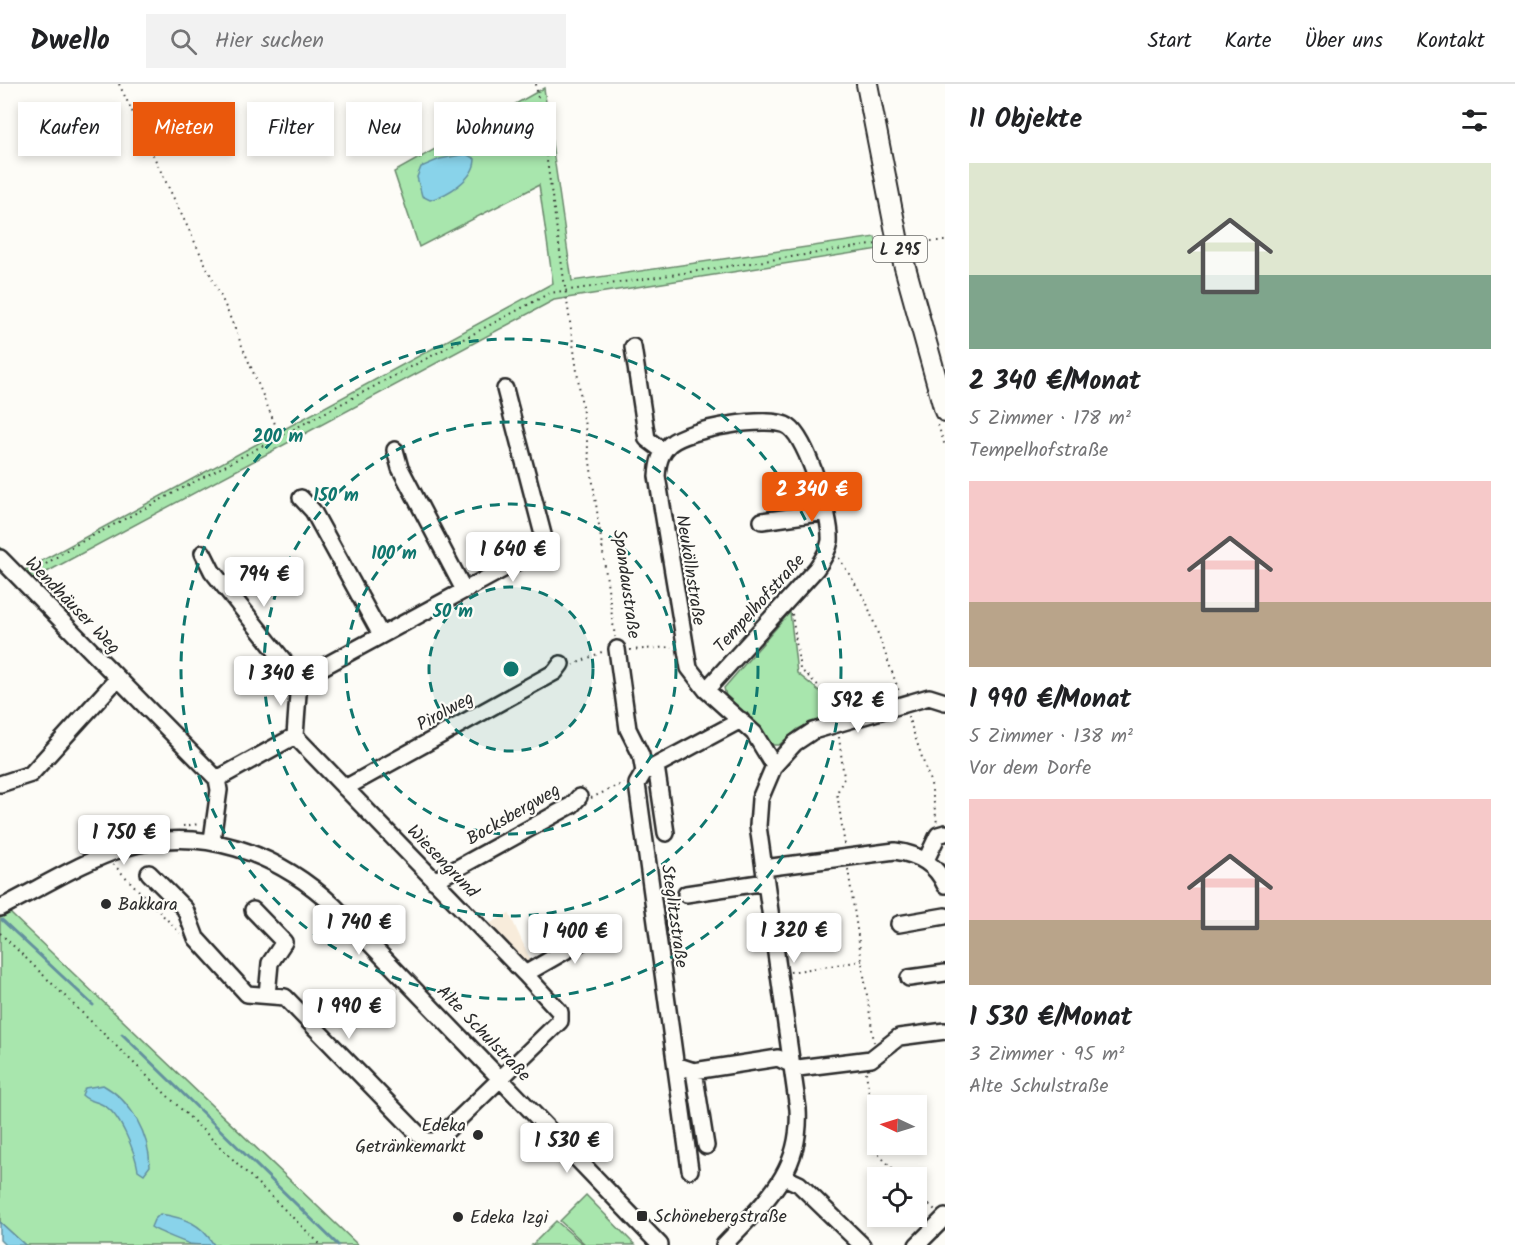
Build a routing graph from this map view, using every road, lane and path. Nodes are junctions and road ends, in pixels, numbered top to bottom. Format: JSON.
{"nodes":[{"id":1,"x":119,"y":84,"type":"edge"},
{"id":2,"x":536,"y":84,"type":"edge"},
{"id":3,"x":867,"y":84,"type":"edge"},
{"id":4,"x":945,"y":241,"type":"edge"},
{"id":5,"x":898,"y":242,"type":"junction"},
{"id":6,"x":565,"y":289,"type":"junction"},
{"id":7,"x":633,"y":347,"type":"dead end"},
{"id":8,"x":505,"y":388,"type":"dead end"},
{"id":9,"x":945,"y":411,"type":"edge"},
{"id":10,"x":280,"y":436,"type":"junction"},
{"id":11,"x":395,"y":450,"type":"dead end"},
{"id":12,"x":663,"y":451,"type":"junction"},
{"id":13,"x":301,"y":498,"type":"dead end"},
{"id":14,"x":826,"y":512,"type":"junction"},
{"id":15,"x":762,"y":521,"type":"dead end"},
{"id":16,"x":827,"y":552,"type":"junction"},
{"id":17,"x":203,"y":553,"type":"dead end"},
{"id":18,"x":0,"y":558,"type":"edge"},
{"id":19,"x":21,"y":580,"type":"junction"},
{"id":20,"x":464,"y":590,"type":"junction"},
{"id":21,"x":790,"y":598,"type":"junction"},
{"id":22,"x":381,"y":635,"type":"junction"},
{"id":23,"x":617,"y":649,"type":"joint"},
{"id":24,"x":561,"y":664,"type":"dead end"},
{"id":25,"x":118,"y":678,"type":"junction"},
{"id":26,"x":299,"y":680,"type":"junction"},
{"id":27,"x":706,"y":690,"type":"junction"},
{"id":28,"x":945,"y":702,"type":"edge"},
{"id":29,"x":903,"y":704,"type":"junction"},
{"id":30,"x":741,"y":720,"type":"junction"},
{"id":31,"x":837,"y":723,"type":"junction"},
{"id":32,"x":295,"y":736,"type":"junction"},
{"id":33,"x":774,"y":766,"type":"junction"},
{"id":34,"x":650,"y":769,"type":"junction"},
{"id":35,"x":217,"y":779,"type":"junction"},
{"id":36,"x":0,"y":784,"type":"edge"},
{"id":37,"x":345,"y":788,"type":"junction"},
{"id":38,"x":579,"y":797,"type":"joint"},
{"id":39,"x":183,"y":832,"type":"dead end"},
{"id":40,"x":213,"y":833,"type":"junction"},
{"id":41,"x":666,"y":833,"type":"dead end"},
{"id":42,"x":942,"y":834,"type":"edge"},
{"id":43,"x":105,"y":855,"type":"junction"},
{"id":44,"x":846,"y":856,"type":"junction"},
{"id":45,"x":926,"y":860,"type":"junction"},
{"id":46,"x":149,"y":873,"type":"dead end"},
{"id":47,"x":765,"y":875,"type":"junction"},
{"id":48,"x":434,"y":880,"type":"junction"},
{"id":49,"x":945,"y":885,"type":"edge"},
{"id":50,"x":686,"y":894,"type":"dead end"},
{"id":51,"x":0,"y":908,"type":"edge"},
{"id":52,"x":252,"y":910,"type":"dead end"},
{"id":53,"x":945,"y":916,"type":"edge"},
{"id":54,"x":899,"y":924,"type":"dead end"},
{"id":55,"x":599,"y":927,"type":"dead end"},
{"id":56,"x":0,"y":933,"type":"edge"},
{"id":57,"x":196,"y":938,"type":"junction"},
{"id":58,"x":863,"y":961,"type":"junction"},
{"id":59,"x":945,"y":973,"type":"edge"},
{"id":60,"x":525,"y":974,"type":"junction"},
{"id":61,"x":778,"y":974,"type":"junction"},
{"id":62,"x":909,"y":978,"type":"dead end"},
{"id":63,"x":267,"y":995,"type":"junction"},
{"id":64,"x":945,"y":1031,"type":"edge"},
{"id":65,"x":871,"y":1059,"type":"junction"},
{"id":66,"x":675,"y":1065,"type":"junction"},
{"id":67,"x":791,"y":1065,"type":"junction"},
{"id":68,"x":694,"y":1071,"type":"junction"},
{"id":69,"x":501,"y":1078,"type":"junction"},
{"id":70,"x":706,"y":1146,"type":"dead end"},
{"id":71,"x":891,"y":1167,"type":"edge"},
{"id":72,"x":690,"y":1170,"type":"dead end"},
{"id":73,"x":784,"y":1177,"type":"junction"},
{"id":74,"x":927,"y":1202,"type":"edge"},
{"id":75,"x":944,"y":1217,"type":"edge"},
{"id":76,"x":926,"y":1242,"type":"edge"},
{"id":77,"x":321,"y":1245,"type":"edge"},
{"id":78,"x":660,"y":1245,"type":"edge"},
{"id":79,"x":724,"y":1245,"type":"edge"},
{"id":80,"x":862,"y":1245,"type":"edge"}],
"edges":[{"from":1,"to":10,"type":"path"},
{"from":2,"to":6,"type":"path","name":"Spandaustraße"},
{"from":3,"to":5,"type":"main road","number":"L 295"},
{"from":4,"to":5,"type":"path"},
{"from":5,"to":6,"type":"path"},
{"from":5,"to":9,"type":"main road","number":"L 295"},
{"from":6,"to":10,"type":"path"},
{"from":6,"to":23,"type":"path","name":"Spandaustraße"},
{"from":7,"to":12,"type":"street"},
{"from":8,"to":20,"type":"street"},
{"from":10,"to":19,"type":"path"},
{"from":11,"to":20,"type":"street"},
{"from":12,"to":14,"type":"street","name":"Tempelhofstraße"},
{"from":12,"to":27,"type":"street","name":"Neuköllnstraße"},
{"from":13,"to":22,"type":"street"},
{"from":14,"to":15,"type":"street"},
{"from":14,"to":16,"type":"street","name":"Tempelhofstraße"},
{"from":16,"to":21,"type":"street","name":"Tempelhofstraße"},
{"from":16,"to":29,"type":"path"},
{"from":17,"to":26,"type":"street"},
{"from":18,"to":19,"type":"street","name":"Wendhäuser Weg"},
{"from":19,"to":25,"type":"street","name":"Wendhäuser Weg"},
{"from":20,"to":22,"type":"street"},
{"from":21,"to":27,"type":"street","name":"Tempelhofstraße"},
{"from":21,"to":31,"type":"path"},
{"from":22,"to":26,"type":"street"},
{"from":23,"to":34,"type":"street","name":"Spandaustraße"},
{"from":24,"to":37,"type":"street","name":"Pirolweg"},
{"from":25,"to":35,"type":"street","name":"Wendhäuser Weg"},
{"from":25,"to":36,"type":"street","name":"Wendhäuser Weg"},
{"from":26,"to":32,"type":"street"},
{"from":27,"to":30,"type":"street"},
{"from":28,"to":29,"type":"street"},
{"from":29,"to":31,"type":"street"},
{"from":29,"to":42,"type":"path"},
{"from":30,"to":33,"type":"street"},
{"from":30,"to":34,"type":"street"},
{"from":31,"to":33,"type":"street"},
{"from":31,"to":44,"type":"path"},
{"from":32,"to":35,"type":"street"},
{"from":32,"to":37,"type":"street","name":"Wiesengrund"},
{"from":33,"to":47,"type":"street"},
{"from":34,"to":38,"type":"path"},
{"from":34,"to":41,"type":"street","name":"Spandaustraße"},
{"from":34,"to":66,"type":"street","name":"Steglitzstraße"},
{"from":35,"to":40,"type":"street"},
{"from":37,"to":48,"type":"street","name":"Wiesengrund"},
{"from":38,"to":48,"type":"street","name":"Bocksbergweg"},
{"from":39,"to":40,"type":"path"},
{"from":40,"to":43,"type":"street","name":"Alte Schulstraße"},
{"from":40,"to":69,"type":"street","name":"Alte Schulstraße"},
{"from":42,"to":45,"type":"street"},
{"from":43,"to":51,"type":"street","name":"Alte Schulstraße"},
{"from":43,"to":57,"type":"path"},
{"from":44,"to":45,"type":"street"},
{"from":44,"to":47,"type":"street"},
{"from":44,"to":58,"type":"path"},
{"from":45,"to":49,"type":"street"},
{"from":46,"to":57,"type":"street"},
{"from":47,"to":50,"type":"street"},
{"from":47,"to":61,"type":"street"},
{"from":48,"to":60,"type":"street","name":"Wiesengrund"},
{"from":52,"to":63,"type":"street"},
{"from":53,"to":54,"type":"street"},
{"from":55,"to":60,"type":"street"},
{"from":56,"to":77,"type":"path"},
{"from":57,"to":63,"type":"street"},
{"from":58,"to":61,"type":"path"},
{"from":58,"to":65,"type":"path"},
{"from":59,"to":62,"type":"street"},
{"from":60,"to":69,"type":"street","name":"Wiesengrund"},
{"from":61,"to":67,"type":"street"},
{"from":63,"to":69,"type":"street"},
{"from":64,"to":65,"type":"street"},
{"from":65,"to":67,"type":"street"},
{"from":65,"to":71,"type":"path"},
{"from":66,"to":68,"type":"street"},
{"from":66,"to":72,"type":"street","name":"Steglitzstraße"},
{"from":67,"to":68,"type":"street"},
{"from":67,"to":73,"type":"street"},
{"from":68,"to":70,"type":"street"},
{"from":69,"to":78,"type":"street","name":"Alte Schulstraße"},
{"from":73,"to":79,"type":"street"},
{"from":73,"to":80,"type":"street"},
{"from":74,"to":75,"type":"path"},
{"from":75,"to":76,"type":"street"}]}
